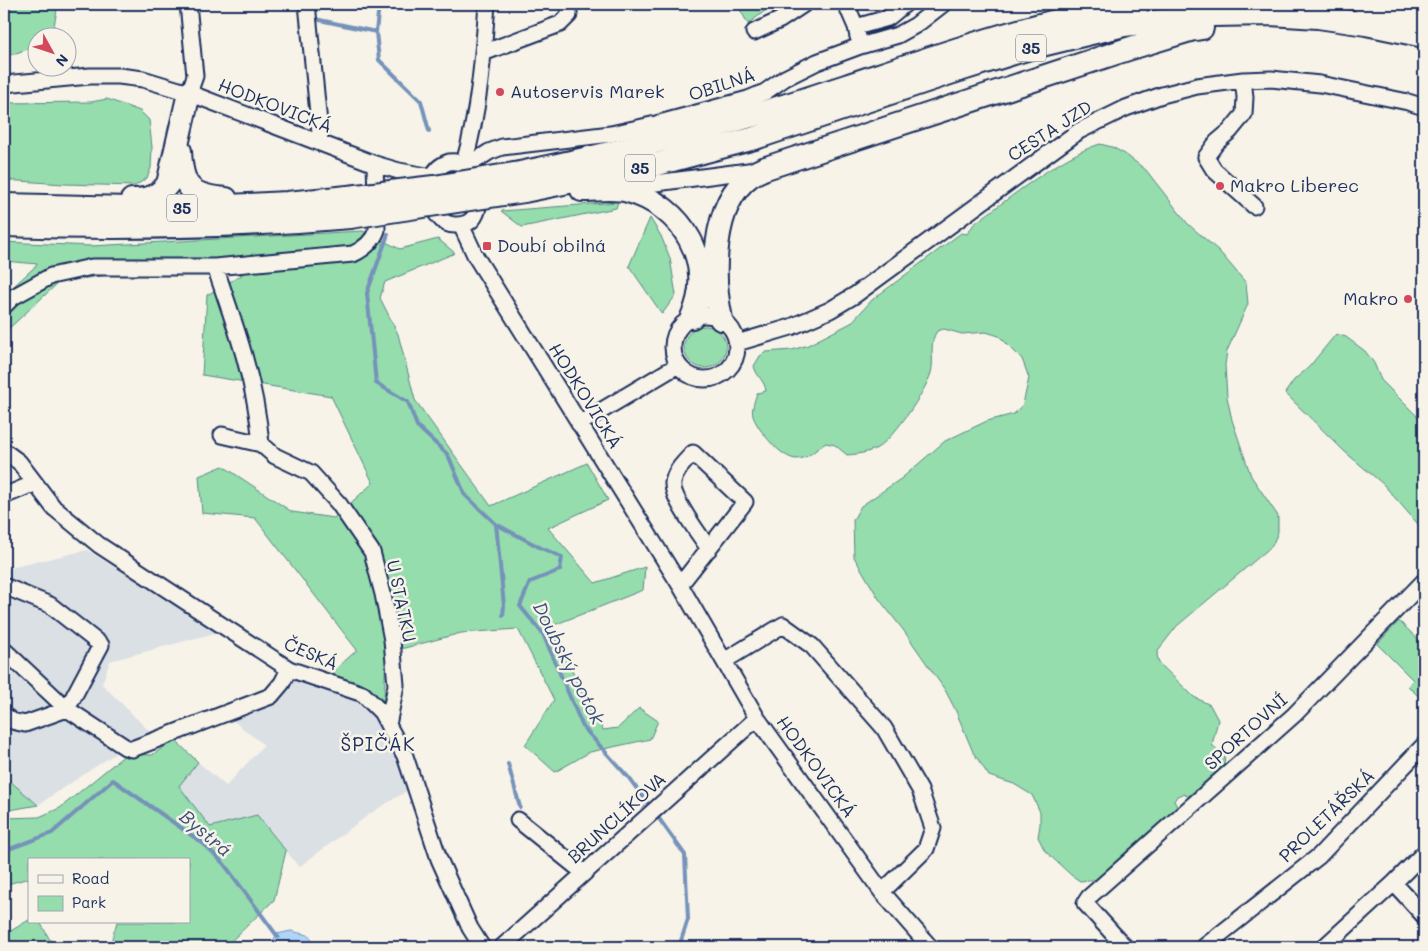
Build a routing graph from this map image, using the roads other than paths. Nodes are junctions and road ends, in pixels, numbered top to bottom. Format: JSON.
{"nodes":[{"id":1,"x":188,"y":4,"type":"edge"},
{"id":2,"x":307,"y":4,"type":"edge"},
{"id":3,"x":487,"y":4,"type":"edge"},
{"id":4,"x":569,"y":4,"type":"edge"},
{"id":5,"x":804,"y":4,"type":"edge"},
{"id":6,"x":846,"y":4,"type":"edge"},
{"id":7,"x":905,"y":4,"type":"edge"},
{"id":8,"x":943,"y":4,"type":"edge"},
{"id":9,"x":1138,"y":4,"type":"edge"},
{"id":10,"x":1364,"y":4,"type":"edge"},
{"id":11,"x":1424,"y":16,"type":"edge"},
{"id":12,"x":1318,"y":17,"type":"junction"},
{"id":13,"x":856,"y":27,"type":"junction"},
{"id":14,"x":754,"y":32,"type":"dead end"},
{"id":15,"x":1424,"y":36,"type":"edge"},
{"id":16,"x":860,"y":46,"type":"junction"},
{"id":17,"x":483,"y":53,"type":"junction"},
{"id":18,"x":1243,"y":80,"type":"junction"},
{"id":19,"x":4,"y":84,"type":"edge"},
{"id":20,"x":190,"y":93,"type":"junction"},
{"id":21,"x":1424,"y":107,"type":"edge"},
{"id":22,"x":180,"y":138,"type":"junction"},
{"id":23,"x":319,"y":142,"type":"junction"},
{"id":24,"x":375,"y":164,"type":"junction"},
{"id":25,"x":465,"y":165,"type":"junction"},
{"id":26,"x":764,"y":168,"type":"junction"},
{"id":27,"x":432,"y":177,"type":"junction"},
{"id":28,"x":522,"y":182,"type":"junction"},
{"id":29,"x":604,"y":189,"type":"junction"},
{"id":30,"x":287,"y":203,"type":"junction"},
{"id":31,"x":4,"y":206,"type":"edge"},
{"id":32,"x":1254,"y":206,"type":"dead end"},
{"id":33,"x":349,"y":207,"type":"junction"},
{"id":34,"x":77,"y":208,"type":"junction"},
{"id":35,"x":4,"y":225,"type":"edge"},
{"id":36,"x":461,"y":225,"type":"junction"},
{"id":37,"x":215,"y":267,"type":"junction"},
{"id":38,"x":4,"y":306,"type":"edge"},
{"id":39,"x":692,"y":317,"type":"junction"},
{"id":40,"x":721,"y":319,"type":"junction"},
{"id":41,"x":737,"y":343,"type":"junction"},
{"id":42,"x":678,"y":365,"type":"junction"},
{"id":43,"x":579,"y":424,"type":"junction"},
{"id":44,"x":222,"y":435,"type":"dead end"},
{"id":45,"x":261,"y":444,"type":"junction"},
{"id":46,"x":4,"y":451,"type":"edge"},
{"id":47,"x":35,"y":483,"type":"junction"},
{"id":48,"x":4,"y":496,"type":"edge"},
{"id":49,"x":708,"y":549,"type":"junction"},
{"id":50,"x":1424,"y":581,"type":"edge"},
{"id":51,"x":680,"y":585,"type":"junction"},
{"id":52,"x":4,"y":586,"type":"edge"},
{"id":53,"x":4,"y":650,"type":"edge"},
{"id":54,"x":724,"y":661,"type":"junction"},
{"id":55,"x":288,"y":669,"type":"junction"},
{"id":56,"x":66,"y":709,"type":"junction"},
{"id":57,"x":4,"y":715,"type":"edge"},
{"id":58,"x":757,"y":718,"type":"junction"},
{"id":59,"x":388,"y":725,"type":"junction"},
{"id":60,"x":1424,"y":745,"type":"edge"},
{"id":61,"x":518,"y":820,"type":"dead end"},
{"id":62,"x":1424,"y":853,"type":"edge"},
{"id":63,"x":584,"y":873,"type":"junction"},
{"id":64,"x":1394,"y":883,"type":"junction"},
{"id":65,"x":882,"y":892,"type":"junction"},
{"id":66,"x":1424,"y":916,"type":"edge"},
{"id":67,"x":482,"y":947,"type":"edge"},
{"id":68,"x":502,"y":947,"type":"edge"},
{"id":69,"x":930,"y":947,"type":"edge"},
{"id":70,"x":1125,"y":947,"type":"edge"},
{"id":71,"x":1204,"y":947,"type":"edge"},
{"id":72,"x":1324,"y":947,"type":"edge"}],
"edges":[{"from":1,"to":20,"type":"street"},
{"from":2,"to":23,"type":"street"},
{"from":3,"to":17,"type":"street"},
{"from":4,"to":17,"type":"street"},
{"from":5,"to":14,"type":"street"},
{"from":6,"to":13,"type":"street"},
{"from":7,"to":13,"type":"street"},
{"from":8,"to":16,"type":"street","name":"OBILNÁ"},
{"from":9,"to":28,"type":"highway","number":"35"},
{"from":10,"to":11,"type":"highway"},
{"from":12,"to":15,"type":"highway","number":"35"},
{"from":12,"to":26,"type":"highway"},
{"from":12,"to":28,"type":"highway","number":"35"},
{"from":13,"to":16,"type":"street"},
{"from":16,"to":25,"type":"street","name":"OBILNÁ"},
{"from":17,"to":25,"type":"street"},
{"from":18,"to":21,"type":"street","name":"CESTA JZD"},
{"from":18,"to":32,"type":"street"},
{"from":18,"to":41,"type":"street","name":"CESTA JZD"},
{"from":19,"to":20,"type":"street","name":"HODKOVICKÁ"},
{"from":20,"to":22,"type":"highway"},
{"from":20,"to":23,"type":"street","name":"HODKOVICKÁ"},
{"from":22,"to":30,"type":"highway"},
{"from":22,"to":34,"type":"highway"},
{"from":23,"to":24,"type":"street","name":"HODKOVICKÁ"},
{"from":24,"to":27,"type":"street","name":"HODKOVICKÁ"},
{"from":24,"to":37,"type":"street"},
{"from":25,"to":27,"type":"street"},
{"from":25,"to":36,"type":"street"},
{"from":26,"to":29,"type":"street"},
{"from":26,"to":40,"type":"highway"},
{"from":27,"to":36,"type":"street"},
{"from":28,"to":29,"type":"highway"},
{"from":28,"to":33,"type":"highway","number":"35","bridge":true},
{"from":29,"to":39,"type":"highway"},
{"from":30,"to":33,"type":"highway","number":"35"},
{"from":30,"to":34,"type":"highway","number":"35"},
{"from":31,"to":34,"type":"highway","number":"35"},
{"from":33,"to":35,"type":"highway","number":"35"},
{"from":36,"to":43,"type":"street","name":"HODKOVICKÁ"},
{"from":37,"to":38,"type":"street"},
{"from":37,"to":45,"type":"street"},
{"from":39,"to":40,"type":"street"},
{"from":39,"to":42,"type":"street"},
{"from":40,"to":41,"type":"street"},
{"from":41,"to":42,"type":"street"},
{"from":42,"to":43,"type":"street"},
{"from":43,"to":51,"type":"street","name":"HODKOVICKÁ"},
{"from":44,"to":45,"type":"street","name":"U STATKU"},
{"from":45,"to":59,"type":"street","name":"U STATKU"},
{"from":46,"to":47,"type":"street","name":"ČESKÁ"},
{"from":47,"to":48,"type":"street"},
{"from":47,"to":55,"type":"street","name":"ČESKÁ"},
{"from":49,"to":49,"type":"street"},
{"from":49,"to":51,"type":"street"},
{"from":50,"to":70,"type":"street","name":"SPORTOVNÍ"},
{"from":51,"to":54,"type":"street","name":"HODKOVICKÁ"},
{"from":52,"to":56,"type":"street"},
{"from":53,"to":56,"type":"street"},
{"from":54,"to":58,"type":"street","name":"HODKOVICKÁ"},
{"from":54,"to":65,"type":"street"},
{"from":55,"to":56,"type":"street"},
{"from":55,"to":59,"type":"street","name":"ČESKÁ"},
{"from":56,"to":57,"type":"street"},
{"from":58,"to":63,"type":"street","name":"BRUNCLÍKOVA"},
{"from":58,"to":65,"type":"street","name":"HODKOVICKÁ"},
{"from":59,"to":67,"type":"street","name":"ČESKÁ"},
{"from":60,"to":71,"type":"street","name":"PROLETÁŘSKÁ"},
{"from":61,"to":63,"type":"street"},
{"from":62,"to":64,"type":"street"},
{"from":63,"to":68,"type":"street","name":"BRUNCLÍKOVA"},
{"from":64,"to":66,"type":"street"},
{"from":64,"to":72,"type":"street"},
{"from":65,"to":69,"type":"street","name":"HODKOVICKÁ"}]}
